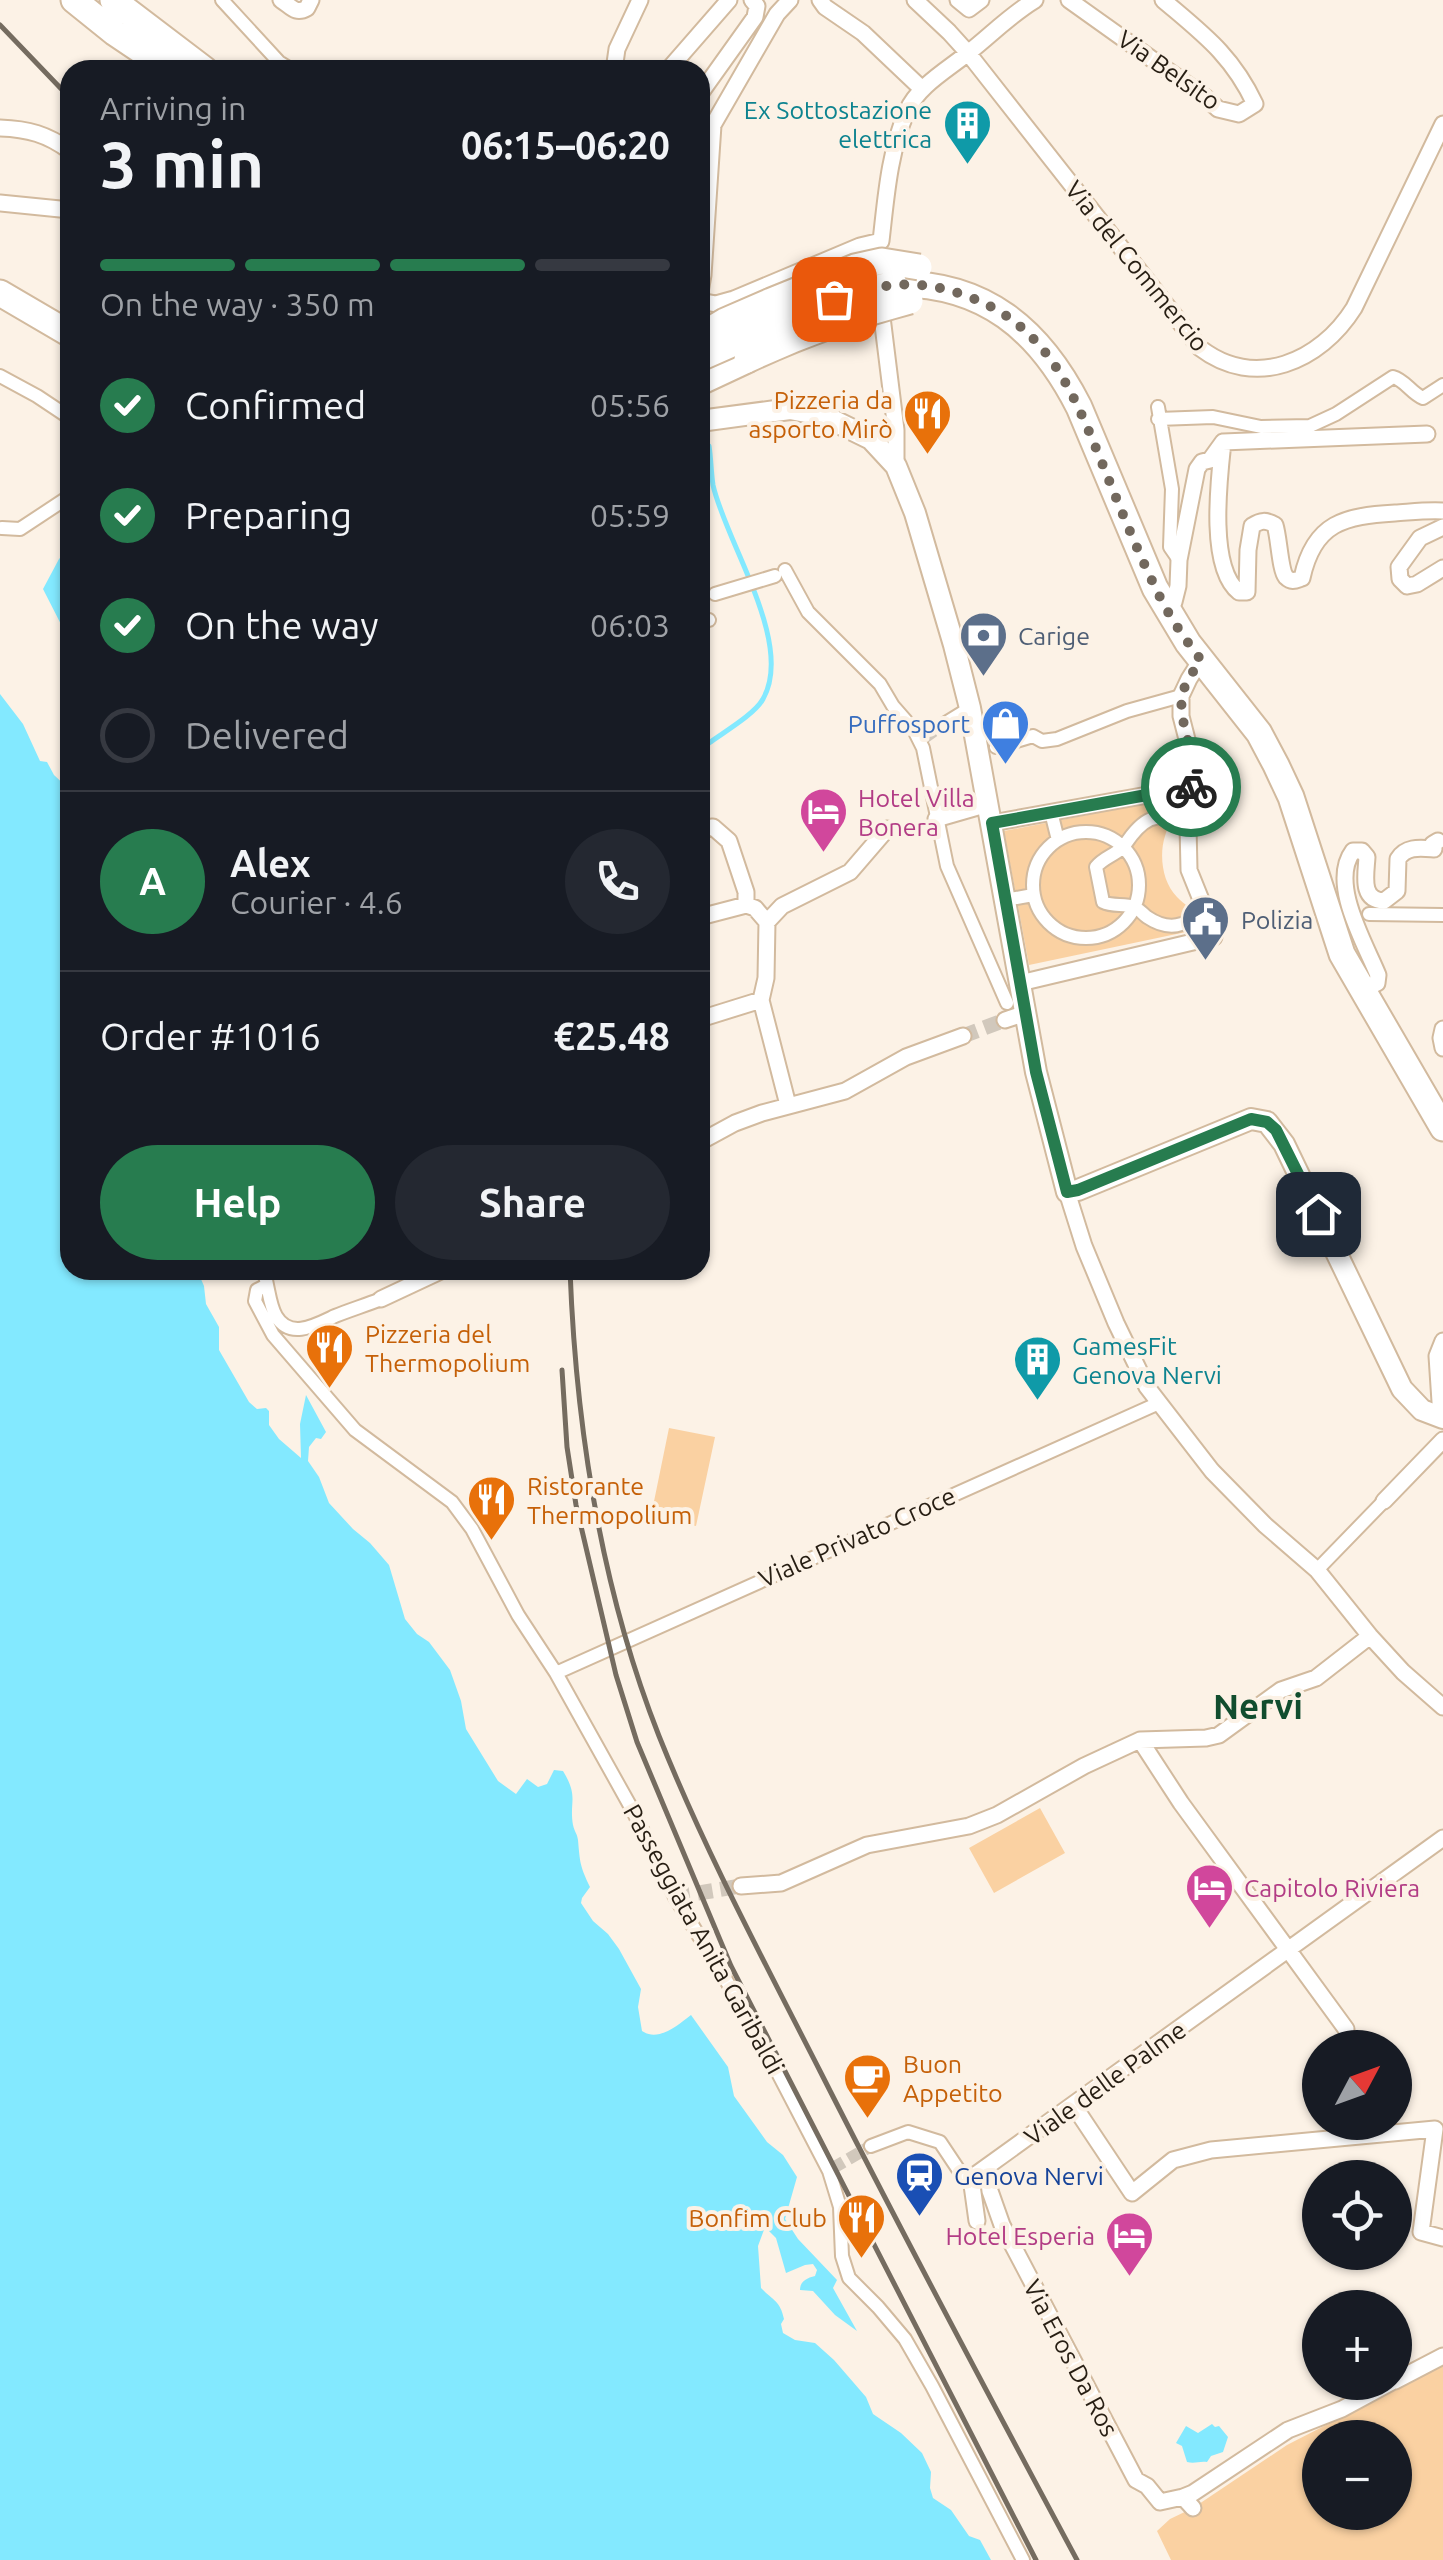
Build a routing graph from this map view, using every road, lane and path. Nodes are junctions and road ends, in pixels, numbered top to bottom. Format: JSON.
{"nodes":[{"id":1,"x":74,"y":0,"type":"edge"},
{"id":2,"x":112,"y":0,"type":"edge"},
{"id":3,"x":222,"y":0,"type":"edge"},
{"id":4,"x":284,"y":0,"type":"edge"},
{"id":5,"x":311,"y":0,"type":"edge"},
{"id":6,"x":640,"y":0,"type":"edge"},
{"id":7,"x":729,"y":0,"type":"edge"},
{"id":8,"x":752,"y":0,"type":"edge"},
{"id":9,"x":790,"y":0,"type":"edge"},
{"id":10,"x":820,"y":0,"type":"edge"},
{"id":11,"x":915,"y":0,"type":"edge"},
{"id":12,"x":958,"y":0,"type":"edge"},
{"id":13,"x":981,"y":0,"type":"edge"},
{"id":14,"x":1035,"y":0,"type":"edge"},
{"id":15,"x":1068,"y":0,"type":"edge"},
{"id":16,"x":1163,"y":0,"type":"edge"},
{"id":17,"x":115,"y":33,"type":"junction"},
{"id":18,"x":968,"y":53,"type":"junction"},
{"id":19,"x":141,"y":60,"type":"edge"},
{"id":20,"x":155,"y":60,"type":"edge"},
{"id":21,"x":194,"y":60,"type":"edge"},
{"id":22,"x":277,"y":60,"type":"edge"},
{"id":23,"x":615,"y":60,"type":"edge"},
{"id":24,"x":677,"y":60,"type":"edge"},
{"id":25,"x":710,"y":80,"type":"edge"},
{"id":26,"x":922,"y":89,"type":"junction"},
{"id":27,"x":710,"y":113,"type":"edge"},
{"id":28,"x":715,"y":120,"type":"junction"},
{"id":29,"x":1443,"y":124,"type":"edge"},
{"id":30,"x":710,"y":126,"type":"edge"},
{"id":31,"x":0,"y":128,"type":"edge"},
{"id":32,"x":60,"y":145,"type":"edge"},
{"id":33,"x":710,"y":180,"type":"edge"},
{"id":34,"x":0,"y":203,"type":"edge"},
{"id":35,"x":60,"y":209,"type":"edge"},
{"id":36,"x":0,"y":293,"type":"edge"},
{"id":37,"x":902,"y":293,"type":"junction"},
{"id":38,"x":978,"y":300,"type":"junction"},
{"id":39,"x":710,"y":303,"type":"edge"},
{"id":40,"x":882,"y":317,"type":"dead end"},
{"id":41,"x":60,"y":328,"type":"edge"},
{"id":42,"x":710,"y":331,"type":"edge"},
{"id":43,"x":710,"y":354,"type":"edge"},
{"id":44,"x":0,"y":376,"type":"edge"},
{"id":45,"x":710,"y":377,"type":"edge"},
{"id":46,"x":1443,"y":385,"type":"edge"},
{"id":47,"x":60,"y":410,"type":"edge"},
{"id":48,"x":710,"y":420,"type":"edge"},
{"id":49,"x":1427,"y":434,"type":"dead end"},
{"id":50,"x":1223,"y":442,"type":"junction"},
{"id":51,"x":896,"y":466,"type":"junction"},
{"id":52,"x":60,"y":503,"type":"edge"},
{"id":53,"x":1443,"y":511,"type":"edge"},
{"id":54,"x":1443,"y":526,"type":"edge"},
{"id":55,"x":2,"y":528,"type":"edge"},
{"id":56,"x":1179,"y":560,"type":"junction"},
{"id":57,"x":1443,"y":568,"type":"edge"},
{"id":58,"x":715,"y":594,"type":"dead end"},
{"id":59,"x":1168,"y":612,"type":"junction"},
{"id":60,"x":1201,"y":660,"type":"junction"},
{"id":61,"x":1181,"y":696,"type":"junction"},
{"id":62,"x":970,"y":708,"type":"junction"},
{"id":63,"x":944,"y":724,"type":"tunnel mouth"},
{"id":64,"x":996,"y":747,"type":"dead end"},
{"id":65,"x":1192,"y":787,"type":"junction"},
{"id":66,"x":1051,"y":812,"type":"junction"},
{"id":67,"x":990,"y":814,"type":"junction"},
{"id":68,"x":936,"y":819,"type":"junction"},
{"id":69,"x":1188,"y":825,"type":"junction"},
{"id":70,"x":710,"y":827,"type":"edge"},
{"id":71,"x":887,"y":830,"type":"dead end"},
{"id":72,"x":1058,"y":840,"type":"junction"},
{"id":73,"x":1438,"y":841,"type":"dead end"},
{"id":74,"x":1123,"y":848,"type":"junction"},
{"id":75,"x":1033,"y":895,"type":"junction"},
{"id":76,"x":1005,"y":900,"type":"junction"},
{"id":77,"x":746,"y":905,"type":"junction"},
{"id":78,"x":1134,"y":907,"type":"junction"},
{"id":79,"x":1205,"y":912,"type":"junction"},
{"id":80,"x":710,"y":914,"type":"edge"},
{"id":81,"x":1369,"y":914,"type":"dead end"},
{"id":82,"x":1443,"y":914,"type":"edge"},
{"id":83,"x":767,"y":922,"type":"junction"},
{"id":84,"x":1090,"y":938,"type":"junction"},
{"id":85,"x":1096,"y":966,"type":"junction"},
{"id":86,"x":1020,"y":983,"type":"junction"},
{"id":87,"x":1363,"y":990,"type":"junction"},
{"id":88,"x":761,"y":1000,"type":"junction"},
{"id":89,"x":1016,"y":1008,"type":"junction"},
{"id":90,"x":710,"y":1017,"type":"edge"},
{"id":91,"x":1005,"y":1020,"type":"tunnel mouth"},
{"id":92,"x":1443,"y":1029,"type":"edge"},
{"id":93,"x":962,"y":1036,"type":"tunnel mouth"},
{"id":94,"x":1443,"y":1048,"type":"edge"},
{"id":95,"x":788,"y":1105,"type":"junction"},
{"id":96,"x":1443,"y":1128,"type":"edge"},
{"id":97,"x":710,"y":1137,"type":"edge"},
{"id":98,"x":1067,"y":1192,"type":"junction"},
{"id":99,"x":263,"y":1280,"type":"edge"},
{"id":100,"x":266,"y":1280,"type":"edge"},
{"id":101,"x":422,"y":1280,"type":"edge"},
{"id":102,"x":381,"y":1299,"type":"joint"},
{"id":103,"x":1443,"y":1341,"type":"edge"},
{"id":104,"x":1159,"y":1403,"type":"junction"},
{"id":105,"x":1442,"y":1418,"type":"edge"},
{"id":106,"x":1443,"y":1440,"type":"edge"},
{"id":107,"x":1384,"y":1501,"type":"joint"},
{"id":108,"x":1318,"y":1570,"type":"junction"},
{"id":109,"x":1370,"y":1636,"type":"junction"},
{"id":110,"x":556,"y":1672,"type":"junction"},
{"id":111,"x":1443,"y":1707,"type":"edge"},
{"id":112,"x":1140,"y":1740,"type":"junction"},
{"id":113,"x":1443,"y":1838,"type":"edge"},
{"id":114,"x":741,"y":1886,"type":"tunnel mouth"},
{"id":115,"x":1290,"y":1950,"type":"junction"},
{"id":116,"x":1346,"y":2029,"type":"dead end"},
{"id":117,"x":1074,"y":2106,"type":"junction"},
{"id":118,"x":871,"y":2146,"type":"tunnel mouth"},
{"id":119,"x":987,"y":2167,"type":"junction"},
{"id":120,"x":971,"y":2178,"type":"junction"},
{"id":121,"x":978,"y":2221,"type":"dead end"},
{"id":122,"x":1443,"y":2238,"type":"edge"},
{"id":123,"x":1443,"y":2356,"type":"edge"},
{"id":124,"x":1412,"y":2372,"type":"edge"},
{"id":125,"x":1359,"y":2400,"type":"edge"},
{"id":126,"x":1023,"y":2560,"type":"edge"}],
"edges":[{"from":1,"to":17,"type":"main road"},
{"from":2,"to":21,"type":"main road"},
{"from":3,"to":22,"type":"street"},
{"from":4,"to":5,"type":"street"},
{"from":6,"to":23,"type":"street"},
{"from":7,"to":24,"type":"street"},
{"from":8,"to":25,"type":"street"},
{"from":9,"to":28,"type":"street"},
{"from":10,"to":26,"type":"street"},
{"from":11,"to":18,"type":"street","name":"Via del Commercio"},
{"from":12,"to":13,"type":"street"},
{"from":14,"to":18,"type":"street"},
{"from":15,"to":16,"type":"street","name":"Via Belsito"},
{"from":17,"to":19,"type":"main road"},
{"from":17,"to":20,"type":"main road"},
{"from":18,"to":26,"type":"street"},
{"from":18,"to":29,"type":"street","name":"Via del Commercio"},
{"from":26,"to":39,"type":"street"},
{"from":27,"to":28,"type":"street"},
{"from":28,"to":30,"type":"street"},
{"from":28,"to":33,"type":"street"},
{"from":31,"to":32,"type":"street"},
{"from":34,"to":35,"type":"street"},
{"from":36,"to":41,"type":"main road"},
{"from":37,"to":38,"type":"main road"},
{"from":37,"to":43,"type":"main road","bridge":true},
{"from":37,"to":45,"type":"main road","bridge":true},
{"from":38,"to":42,"type":"main road","bridge":true},
{"from":38,"to":59,"type":"main road"},
{"from":40,"to":51,"type":"street"},
{"from":44,"to":47,"type":"street"},
{"from":46,"to":56,"type":"street"},
{"from":48,"to":51,"type":"street"},
{"from":49,"to":50,"type":"street"},
{"from":50,"to":53,"type":"street"},
{"from":50,"to":56,"type":"street"},
{"from":51,"to":62,"type":"street"},
{"from":52,"to":55,"type":"street"},
{"from":54,"to":57,"type":"street"},
{"from":56,"to":59,"type":"street"},
{"from":58,"to":68,"type":"street"},
{"from":59,"to":60,"type":"main road"},
{"from":60,"to":61,"type":"street"},
{"from":60,"to":87,"type":"main road"},
{"from":61,"to":64,"type":"street"},
{"from":61,"to":65,"type":"street"},
{"from":62,"to":63,"type":"street"},
{"from":62,"to":67,"type":"street"},
{"from":65,"to":66,"type":"street"},
{"from":65,"to":69,"type":"street"},
{"from":66,"to":67,"type":"street"},
{"from":66,"to":72,"type":"street"},
{"from":67,"to":68,"type":"street"},
{"from":67,"to":76,"type":"street"},
{"from":68,"to":89,"type":"street"},
{"from":69,"to":74,"type":"street"},
{"from":69,"to":79,"type":"street"},
{"from":70,"to":77,"type":"street"},
{"from":71,"to":83,"type":"street"},
{"from":72,"to":74,"type":"street"},
{"from":72,"to":75,"type":"street"},
{"from":73,"to":87,"type":"street"},
{"from":74,"to":78,"type":"street"},
{"from":74,"to":78,"type":"street"},
{"from":75,"to":76,"type":"street"},
{"from":75,"to":84,"type":"street"},
{"from":76,"to":86,"type":"street"},
{"from":77,"to":80,"type":"street"},
{"from":77,"to":83,"type":"street"},
{"from":78,"to":79,"type":"street"},
{"from":78,"to":84,"type":"street"},
{"from":79,"to":85,"type":"street"},
{"from":81,"to":82,"type":"street"},
{"from":83,"to":88,"type":"street"},
{"from":84,"to":85,"type":"street"},
{"from":85,"to":86,"type":"street"},
{"from":86,"to":89,"type":"street"},
{"from":87,"to":96,"type":"main road"},
{"from":88,"to":90,"type":"street"},
{"from":88,"to":95,"type":"street"},
{"from":89,"to":91,"type":"street"},
{"from":89,"to":98,"type":"street"},
{"from":92,"to":94,"type":"street"},
{"from":93,"to":95,"type":"street"},
{"from":95,"to":97,"type":"street"},
{"from":98,"to":104,"type":"street"},
{"from":98,"to":105,"type":"street"},
{"from":99,"to":110,"type":"street","name":"Passeggiata Anita Garibaldi"},
{"from":100,"to":102,"type":"street"},
{"from":101,"to":102,"type":"street"},
{"from":103,"to":105,"type":"street"},
{"from":104,"to":108,"type":"street"},
{"from":104,"to":110,"type":"street","name":"Viale Privato Croce"},
{"from":106,"to":107,"type":"street"},
{"from":107,"to":108,"type":"street"},
{"from":108,"to":109,"type":"street"},
{"from":109,"to":111,"type":"street"},
{"from":109,"to":112,"type":"street"},
{"from":110,"to":126,"type":"street","name":"Passeggiata Anita Garibaldi"},
{"from":112,"to":114,"type":"street"},
{"from":112,"to":115,"type":"street"},
{"from":113,"to":115,"type":"street","name":"Viale delle Palme"},
{"from":115,"to":116,"type":"street"},
{"from":115,"to":117,"type":"street","name":"Viale delle Palme"},
{"from":117,"to":119,"type":"street","name":"Viale delle Palme"},
{"from":117,"to":122,"type":"street"},
{"from":118,"to":120,"type":"street"},
{"from":119,"to":120,"type":"street","name":"Viale delle Palme"},
{"from":119,"to":125,"type":"street","name":"Via Eros Da Ros"},
{"from":120,"to":121,"type":"street"},
{"from":123,"to":124,"type":"street"}]}
